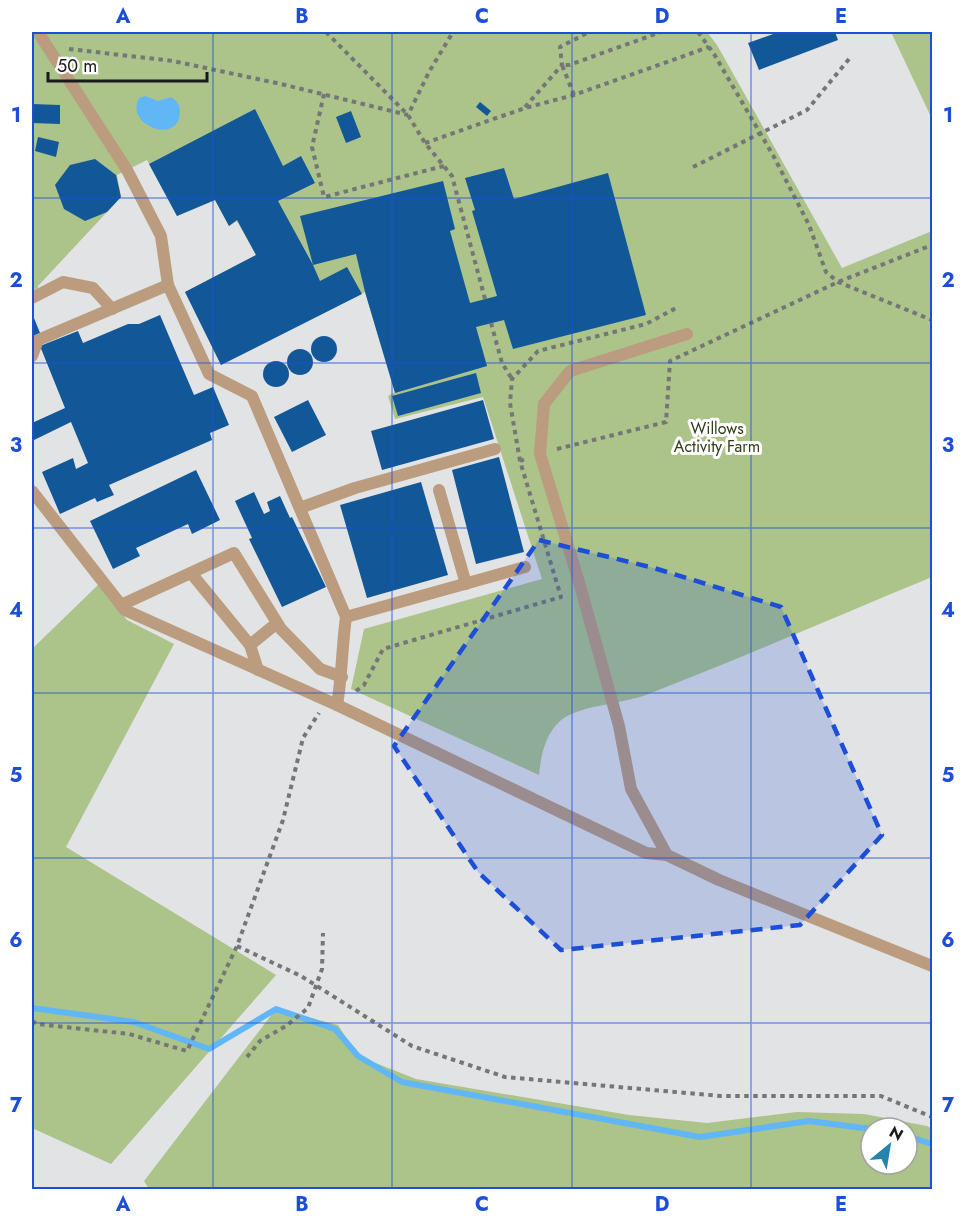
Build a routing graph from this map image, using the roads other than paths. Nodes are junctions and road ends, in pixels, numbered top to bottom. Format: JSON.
{"nodes":[{"id":1,"x":38,"y":32,"type":"edge"},
{"id":2,"x":168,"y":285,"type":"junction"},
{"id":3,"x":32,"y":298,"type":"edge"},
{"id":4,"x":112,"y":309,"type":"junction"},
{"id":5,"x":687,"y":334,"type":"dead end"},
{"id":6,"x":32,"y":356,"type":"edge"},
{"id":7,"x":495,"y":449,"type":"dead end"},
{"id":8,"x":439,"y":490,"type":"dead end"},
{"id":9,"x":32,"y":491,"type":"edge"},
{"id":10,"x":300,"y":508,"type":"junction"},
{"id":11,"x":525,"y":567,"type":"dead end"},
{"id":12,"x":191,"y":573,"type":"junction"},
{"id":13,"x":466,"y":584,"type":"junction"},
{"id":14,"x":121,"y":604,"type":"junction"},
{"id":15,"x":346,"y":617,"type":"junction"},
{"id":16,"x":278,"y":623,"type":"junction"},
{"id":17,"x":250,"y":645,"type":"junction"},
{"id":18,"x":258,"y":670,"type":"junction"},
{"id":19,"x":342,"y":677,"type":"junction"},
{"id":20,"x":337,"y":705,"type":"junction"},
{"id":21,"x":667,"y":855,"type":"junction"},
{"id":22,"x":933,"y":966,"type":"edge"}],
"edges":[{"from":1,"to":2,"type":"lane"},
{"from":2,"to":4,"type":"lane"},
{"from":2,"to":10,"type":"lane"},
{"from":3,"to":4,"type":"lane"},
{"from":4,"to":6,"type":"lane"},
{"from":5,"to":21,"type":"lane"},
{"from":7,"to":10,"type":"lane"},
{"from":8,"to":13,"type":"lane"},
{"from":9,"to":14,"type":"lane"},
{"from":10,"to":15,"type":"lane"},
{"from":11,"to":13,"type":"lane"},
{"from":12,"to":14,"type":"lane"},
{"from":12,"to":16,"type":"lane"},
{"from":12,"to":17,"type":"lane"},
{"from":13,"to":15,"type":"lane"},
{"from":14,"to":18,"type":"lane"},
{"from":15,"to":19,"type":"lane"},
{"from":16,"to":17,"type":"lane"},
{"from":16,"to":19,"type":"lane"},
{"from":17,"to":18,"type":"lane"},
{"from":18,"to":20,"type":"lane"},
{"from":19,"to":20,"type":"lane"},
{"from":20,"to":21,"type":"lane"},
{"from":21,"to":22,"type":"lane"}]}
